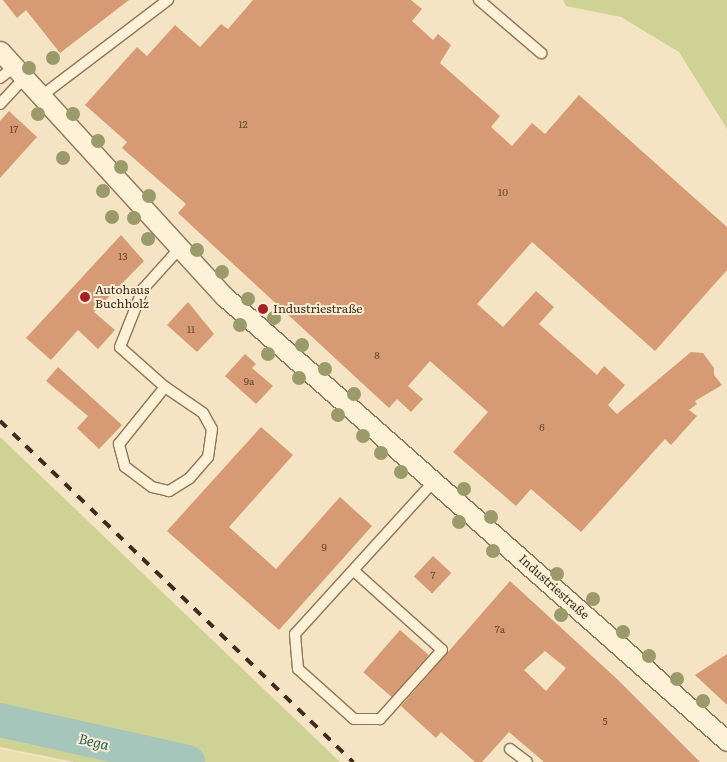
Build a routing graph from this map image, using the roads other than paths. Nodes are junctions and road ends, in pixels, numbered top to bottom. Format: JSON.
{"nodes":[{"id":1,"x":168,"y":0,"type":"edge"},
{"id":2,"x":479,"y":0,"type":"edge"},
{"id":3,"x":0,"y":51,"type":"edge"},
{"id":4,"x":541,"y":53,"type":"dead end"},
{"id":5,"x":12,"y":74,"type":"edge"},
{"id":6,"x":40,"y":97,"type":"junction"},
{"id":7,"x":0,"y":104,"type":"edge"},
{"id":8,"x":179,"y":249,"type":"junction"},
{"id":9,"x":165,"y":388,"type":"junction"},
{"id":10,"x":435,"y":480,"type":"junction"},
{"id":11,"x":354,"y":571,"type":"junction"},
{"id":12,"x":727,"y":741,"type":"edge"},
{"id":13,"x":510,"y":749,"type":"dead end"},
{"id":14,"x":527,"y":762,"type":"edge"}],
"edges":[{"from":1,"to":6,"type":"lane"},
{"from":2,"to":4,"type":"lane"},
{"from":3,"to":5,"type":"street","name":"Industriestraße"},
{"from":5,"to":6,"type":"street","name":"Industriestraße"},
{"from":5,"to":7,"type":"lane"},
{"from":6,"to":8,"type":"street","name":"Industriestraße"},
{"from":8,"to":9,"type":"lane"},
{"from":8,"to":10,"type":"street","name":"Industriestraße"},
{"from":9,"to":9,"type":"lane"},
{"from":10,"to":11,"type":"lane"},
{"from":10,"to":12,"type":"street","name":"Industriestraße"},
{"from":11,"to":11,"type":"lane"},
{"from":13,"to":14,"type":"lane"}]}
